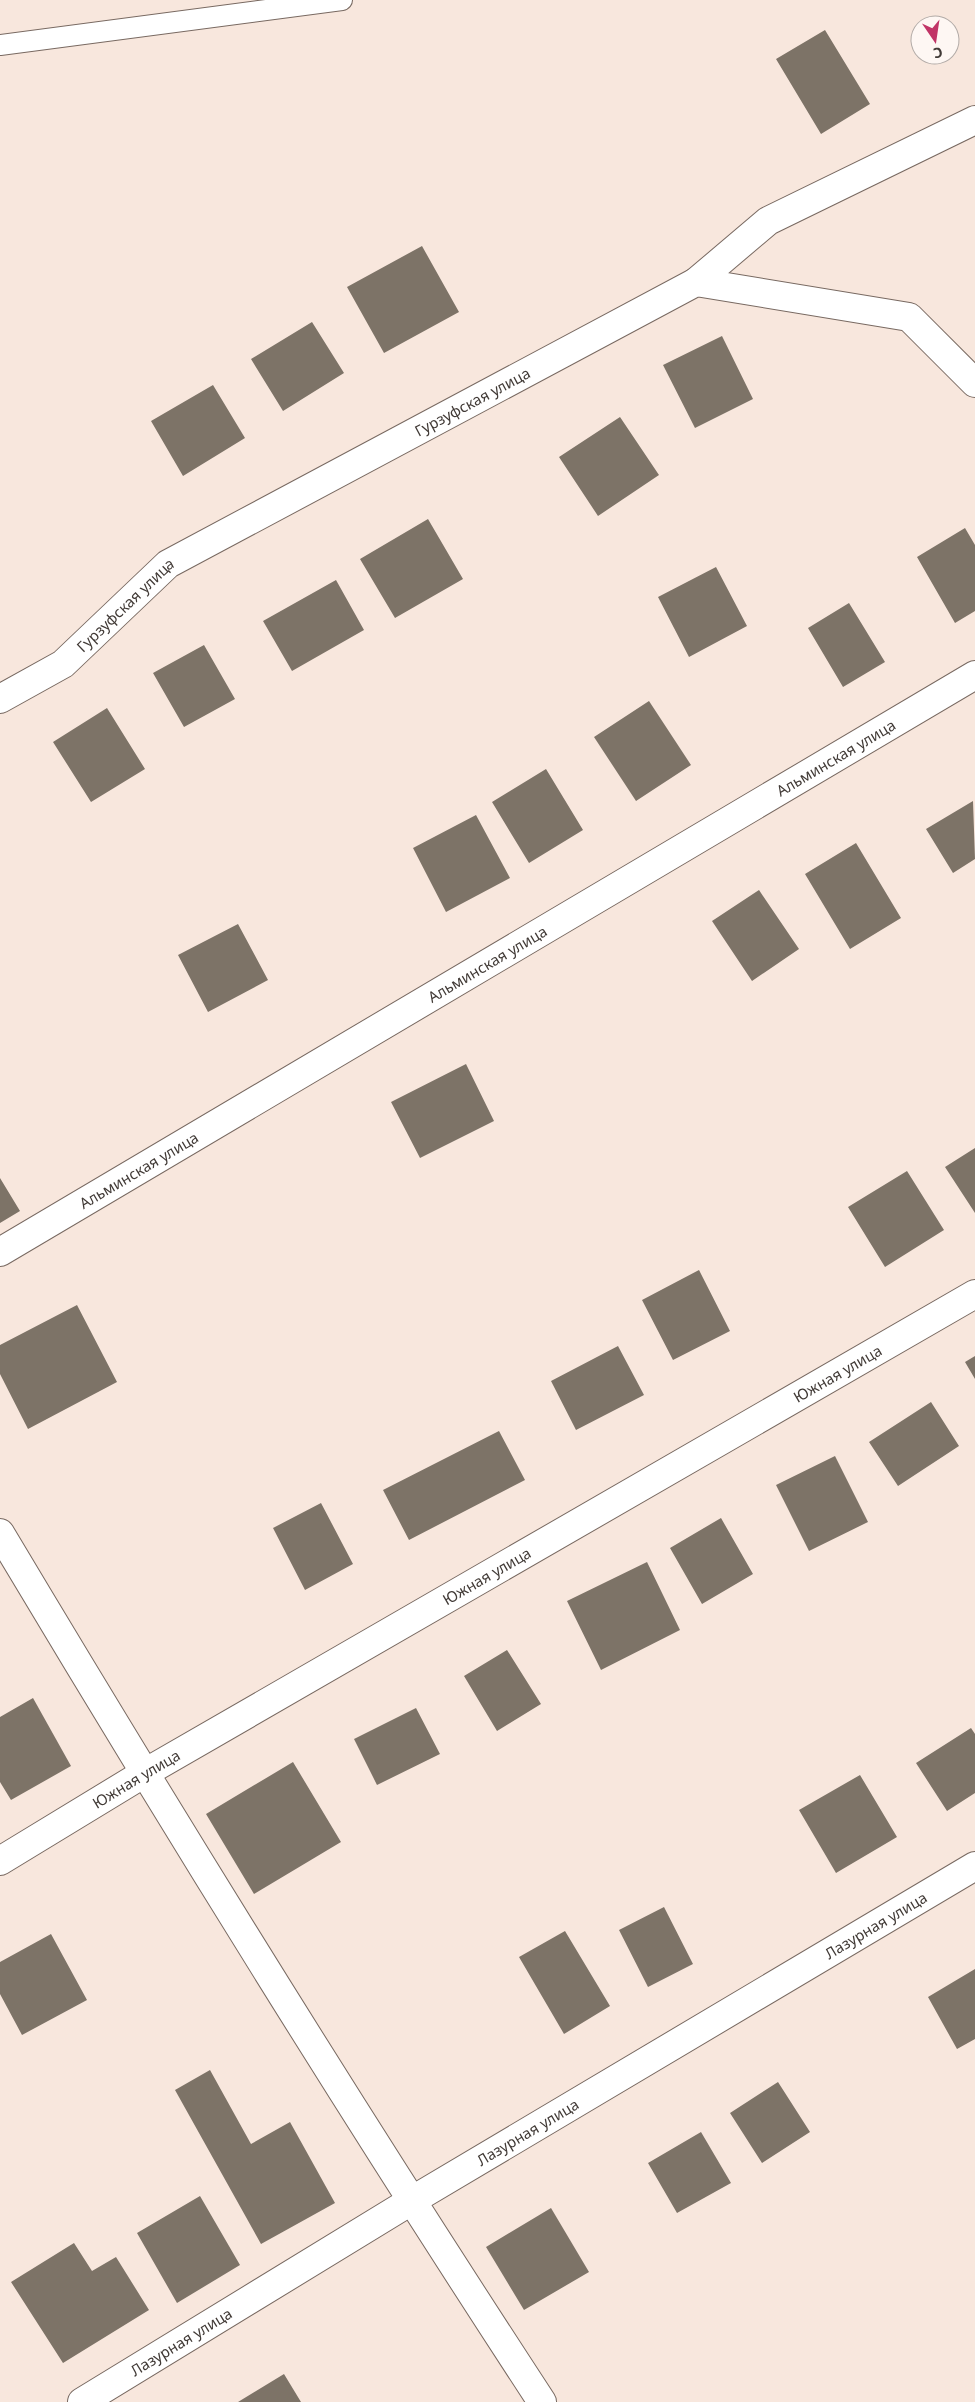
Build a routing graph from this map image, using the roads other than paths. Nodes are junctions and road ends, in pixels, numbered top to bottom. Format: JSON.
{"nodes":[{"id":1,"x":342,"y":0,"type":"edge"},
{"id":2,"x":0,"y":45,"type":"edge"},
{"id":3,"x":975,"y":120,"type":"edge"},
{"id":4,"x":696,"y":282,"type":"junction"},
{"id":5,"x":975,"y":383,"type":"edge"},
{"id":6,"x":975,"y":676,"type":"edge"},
{"id":7,"x":0,"y":700,"type":"edge"},
{"id":8,"x":0,"y":1252,"type":"edge"},
{"id":9,"x":975,"y":1294,"type":"edge"},
{"id":10,"x":0,"y":1533,"type":"edge"},
{"id":11,"x":143,"y":1774,"type":"junction"},
{"id":12,"x":0,"y":1860,"type":"edge"},
{"id":13,"x":975,"y":1866,"type":"edge"},
{"id":14,"x":411,"y":2201,"type":"junction"},
{"id":15,"x":82,"y":2402,"type":"edge"},
{"id":16,"x":542,"y":2402,"type":"edge"}],
"edges":[{"from":1,"to":2,"type":"lane"},
{"from":3,"to":4,"type":"street","name":"Гурзуфская улица"},
{"from":4,"to":5,"type":"street"},
{"from":4,"to":7,"type":"street","name":"Гурзуфская улица"},
{"from":6,"to":8,"type":"street","name":"Альминская улица"},
{"from":9,"to":11,"type":"street","name":"Южная улица"},
{"from":10,"to":11,"type":"street"},
{"from":11,"to":12,"type":"street","name":"Южная улица"},
{"from":11,"to":14,"type":"street"},
{"from":13,"to":14,"type":"street","name":"Лазурная улица"},
{"from":14,"to":15,"type":"street","name":"Лазурная улица"},
{"from":14,"to":16,"type":"street"}]}
